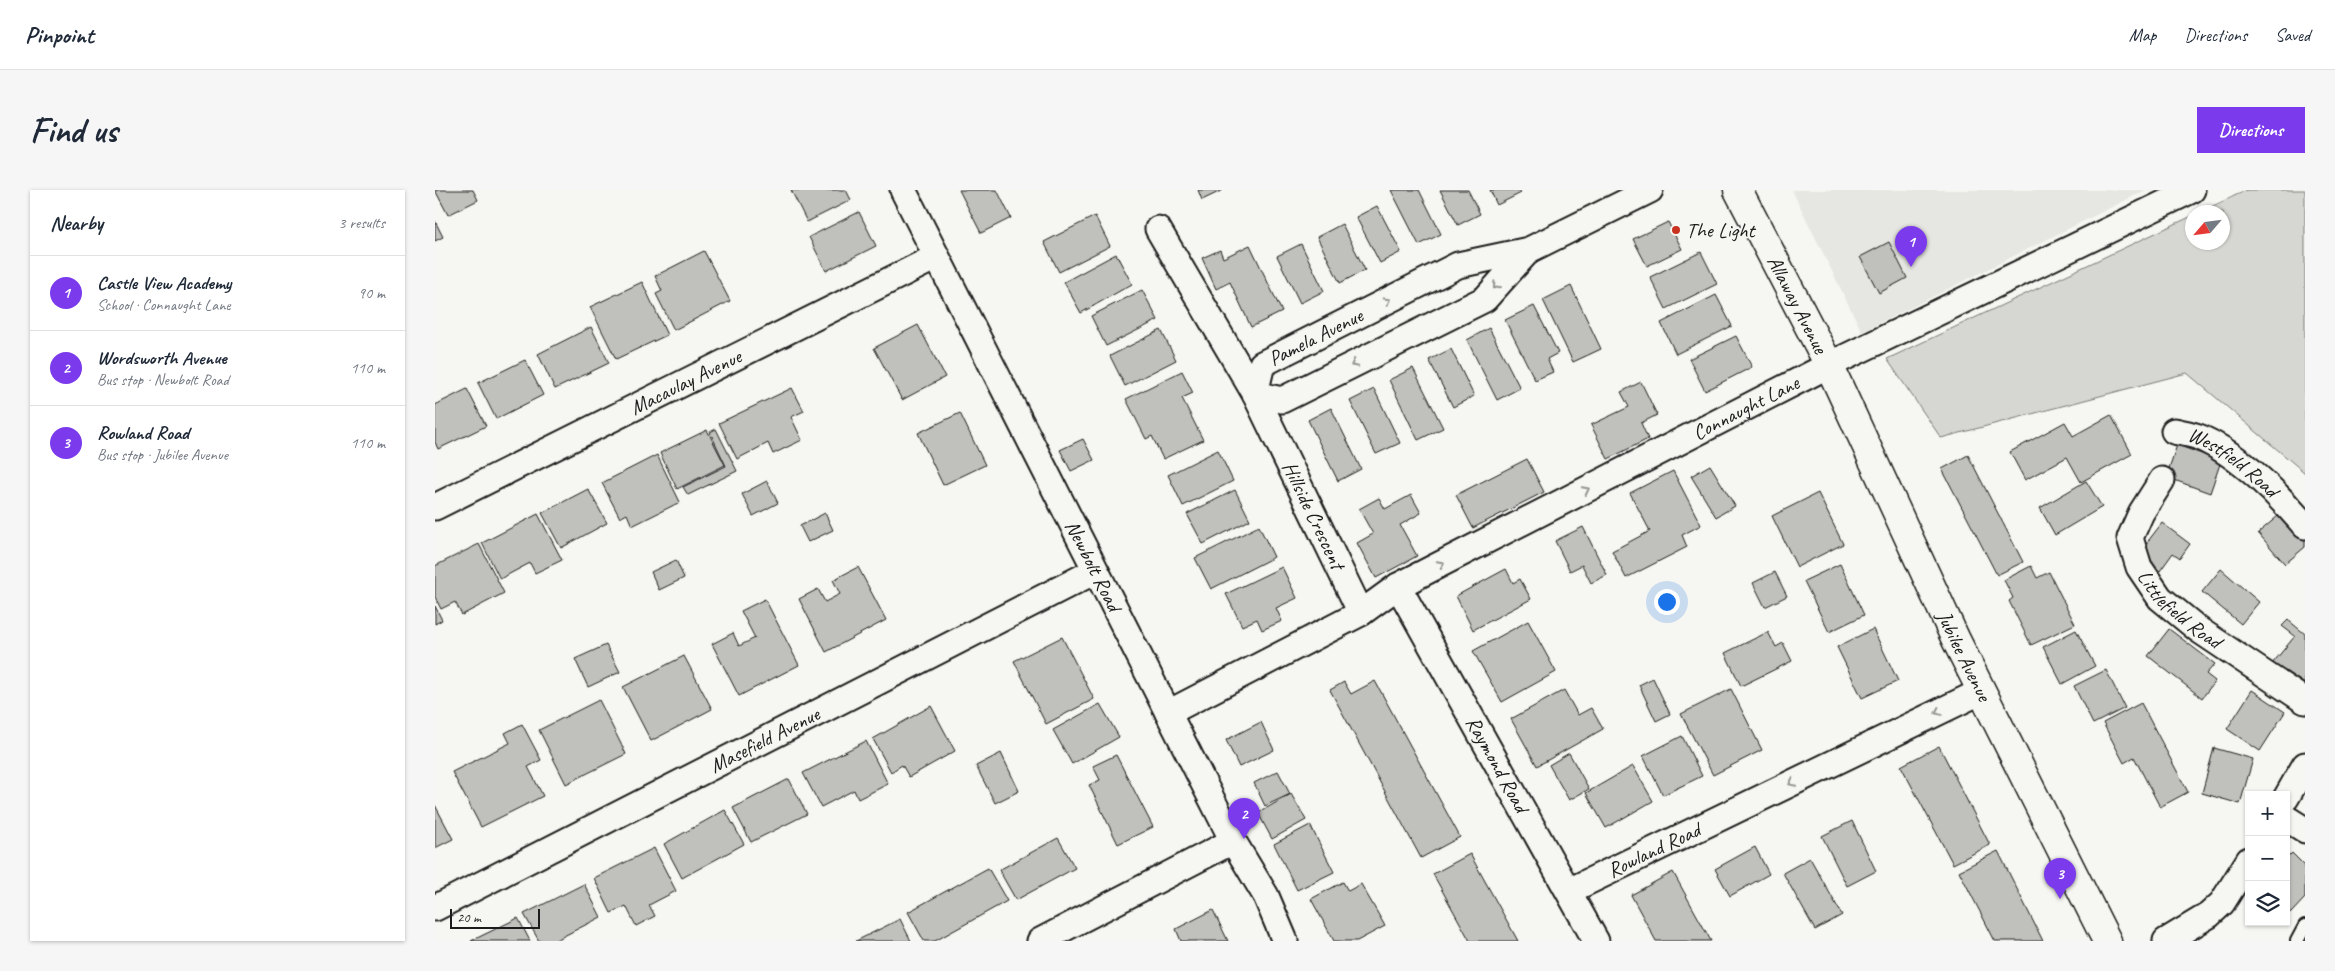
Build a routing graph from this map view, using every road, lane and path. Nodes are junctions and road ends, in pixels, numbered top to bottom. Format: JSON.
{"nodes":[{"id":1,"x":903,"y":190,"type":"edge"},
{"id":2,"x":1650,"y":190,"type":"edge"},
{"id":3,"x":1737,"y":190,"type":"edge"},
{"id":4,"x":2192,"y":190,"type":"edge"},
{"id":5,"x":1159,"y":229,"type":"dead end"},
{"id":6,"x":1529,"y":250,"type":"junction"},
{"id":7,"x":936,"y":257,"type":"junction"},
{"id":8,"x":1829,"y":365,"type":"junction"},
{"id":9,"x":1255,"y":394,"type":"junction"},
{"id":10,"x":2174,"y":431,"type":"dead end"},
{"id":11,"x":2162,"y":480,"type":"dead end"},
{"id":12,"x":435,"y":507,"type":"edge"},
{"id":13,"x":2305,"y":526,"type":"edge"},
{"id":14,"x":1095,"y":572,"type":"junction"},
{"id":15,"x":1398,"y":586,"type":"junction"},
{"id":16,"x":1361,"y":613,"type":"junction"},
{"id":17,"x":1982,"y":691,"type":"junction"},
{"id":18,"x":2305,"y":701,"type":"edge"},
{"id":19,"x":1168,"y":713,"type":"junction"},
{"id":20,"x":2305,"y":766,"type":"edge"},
{"id":21,"x":2290,"y":791,"type":"edge"},
{"id":22,"x":2290,"y":821,"type":"edge"},
{"id":23,"x":2305,"y":830,"type":"edge"},
{"id":24,"x":1233,"y":841,"type":"junction"},
{"id":25,"x":2245,"y":866,"type":"edge"},
{"id":26,"x":1569,"y":891,"type":"junction"},
{"id":27,"x":435,"y":908,"type":"edge"},
{"id":28,"x":2305,"y":926,"type":"edge"},
{"id":29,"x":1041,"y":941,"type":"edge"},
{"id":30,"x":1285,"y":941,"type":"edge"},
{"id":31,"x":1596,"y":941,"type":"edge"},
{"id":32,"x":2107,"y":941,"type":"edge"},
{"id":33,"x":2166,"y":941,"type":"edge"},
{"id":34,"x":2297,"y":941,"type":"edge"}],
"edges":[{"from":1,"to":7,"type":"street","name":"Newbolt Road"},
{"from":2,"to":6,"type":"street","name":"Pamela Avenue"},
{"from":3,"to":8,"type":"street","name":"Allaway Avenue"},
{"from":4,"to":8,"type":"street","name":"Connaught Lane"},
{"from":5,"to":9,"type":"street","name":"Hillside Crescent"},
{"from":6,"to":9,"type":"street","name":"Pamela Avenue","one_way":true},
{"from":9,"to":6,"type":"street","name":"Pamela Avenue","one_way":true},
{"from":7,"to":12,"type":"street","name":"Macaulay Avenue"},
{"from":7,"to":14,"type":"street","name":"Newbolt Road"},
{"from":15,"to":8,"type":"street","name":"Connaught Lane","one_way":true},
{"from":8,"to":17,"type":"street","name":"Jubilee Avenue"},
{"from":9,"to":16,"type":"street","name":"Hillside Crescent"},
{"from":10,"to":13,"type":"street","name":"Westfield Road"},
{"from":11,"to":18,"type":"street","name":"Littlefield Road"},
{"from":14,"to":19,"type":"street","name":"Newbolt Road"},
{"from":14,"to":27,"type":"street","name":"Masefield Avenue"},
{"from":15,"to":16,"type":"street","name":"Connaught Lane"},
{"from":15,"to":26,"type":"street","name":"Raymond Road"},
{"from":16,"to":19,"type":"street"},
{"from":17,"to":26,"type":"street","name":"Rowland Road","one_way":true},
{"from":17,"to":32,"type":"street","name":"Jubilee Avenue"},
{"from":19,"to":24,"type":"street","name":"Newbolt Road"},
{"from":20,"to":21,"type":"street"},
{"from":22,"to":23,"type":"street"},
{"from":24,"to":29,"type":"street"},
{"from":24,"to":30,"type":"street","name":"Newbolt Road"},
{"from":25,"to":33,"type":"street"},
{"from":26,"to":31,"type":"street","name":"Raymond Road"},
{"from":28,"to":34,"type":"lane"}]}
